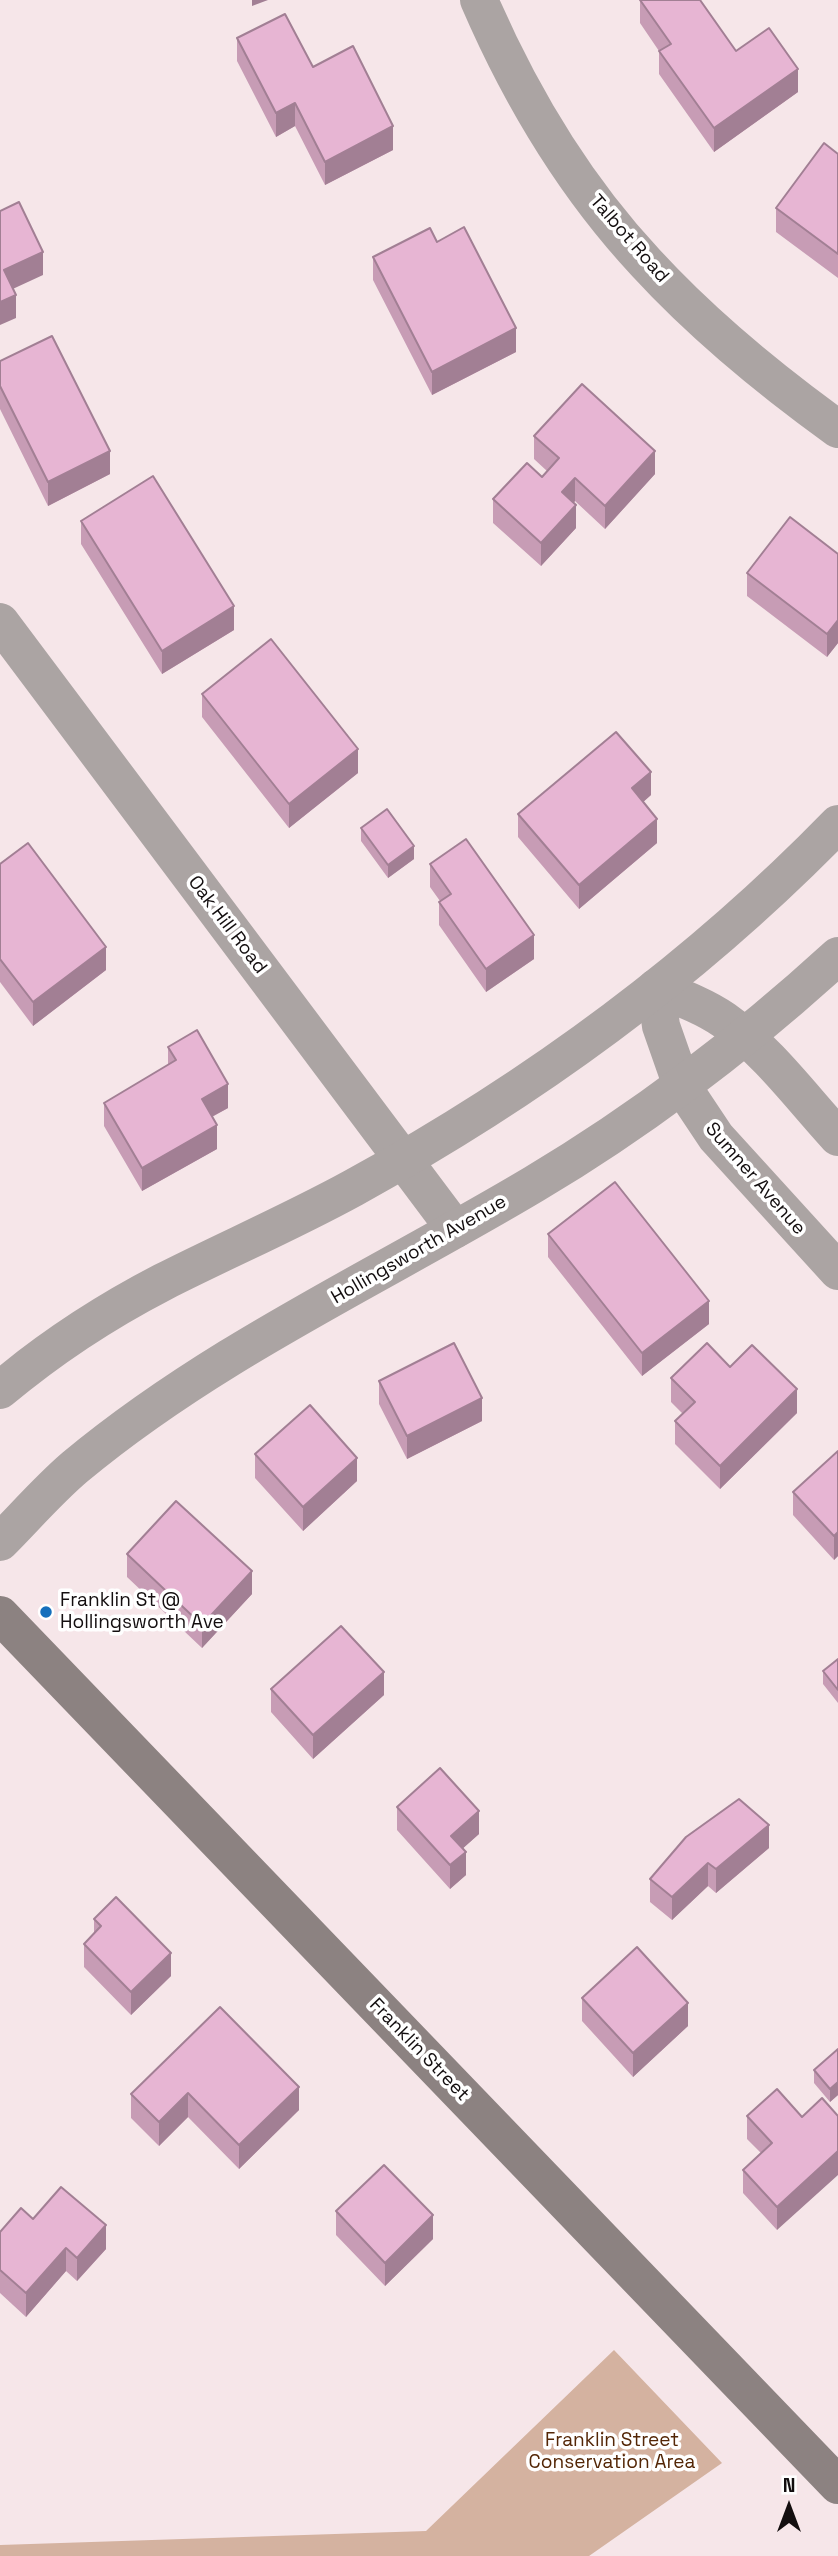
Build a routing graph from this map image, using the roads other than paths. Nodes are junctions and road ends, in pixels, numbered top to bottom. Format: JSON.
{"nodes":[{"id":1,"x":479,"y":0,"type":"edge"},
{"id":2,"x":838,"y":429,"type":"edge"},
{"id":3,"x":0,"y":622,"type":"edge"},
{"id":4,"x":838,"y":824,"type":"edge"},
{"id":5,"x":838,"y":956,"type":"edge"},
{"id":6,"x":656,"y":988,"type":"junction"},
{"id":7,"x":745,"y":1036,"type":"junction"},
{"id":8,"x":682,"y":1086,"type":"junction"},
{"id":9,"x":838,"y":1137,"type":"edge"},
{"id":10,"x":404,"y":1160,"type":"junction"},
{"id":11,"x":455,"y":1228,"type":"junction"},
{"id":12,"x":838,"y":1271,"type":"edge"},
{"id":13,"x":0,"y":1390,"type":"edge"},
{"id":14,"x":0,"y":1542,"type":"edge"},
{"id":15,"x":0,"y":1615,"type":"edge"},
{"id":16,"x":838,"y":2485,"type":"edge"}],
"edges":[{"from":1,"to":2,"type":"street","name":"Talbot Road"},
{"from":3,"to":10,"type":"street","name":"Oak Hill Road"},
{"from":4,"to":6,"type":"street"},
{"from":5,"to":7,"type":"street","name":"Hollingsworth Avenue"},
{"from":6,"to":7,"type":"street"},
{"from":6,"to":8,"type":"street","name":"Sumner Avenue"},
{"from":6,"to":10,"type":"street"},
{"from":7,"to":8,"type":"street","name":"Hollingsworth Avenue"},
{"from":7,"to":9,"type":"street"},
{"from":8,"to":11,"type":"street","name":"Hollingsworth Avenue"},
{"from":8,"to":12,"type":"street","name":"Sumner Avenue"},
{"from":10,"to":11,"type":"street","name":"Oak Hill Road"},
{"from":10,"to":13,"type":"street"},
{"from":11,"to":14,"type":"street","name":"Hollingsworth Avenue"},
{"from":15,"to":16,"type":"main road","name":"Franklin Street"}]}
